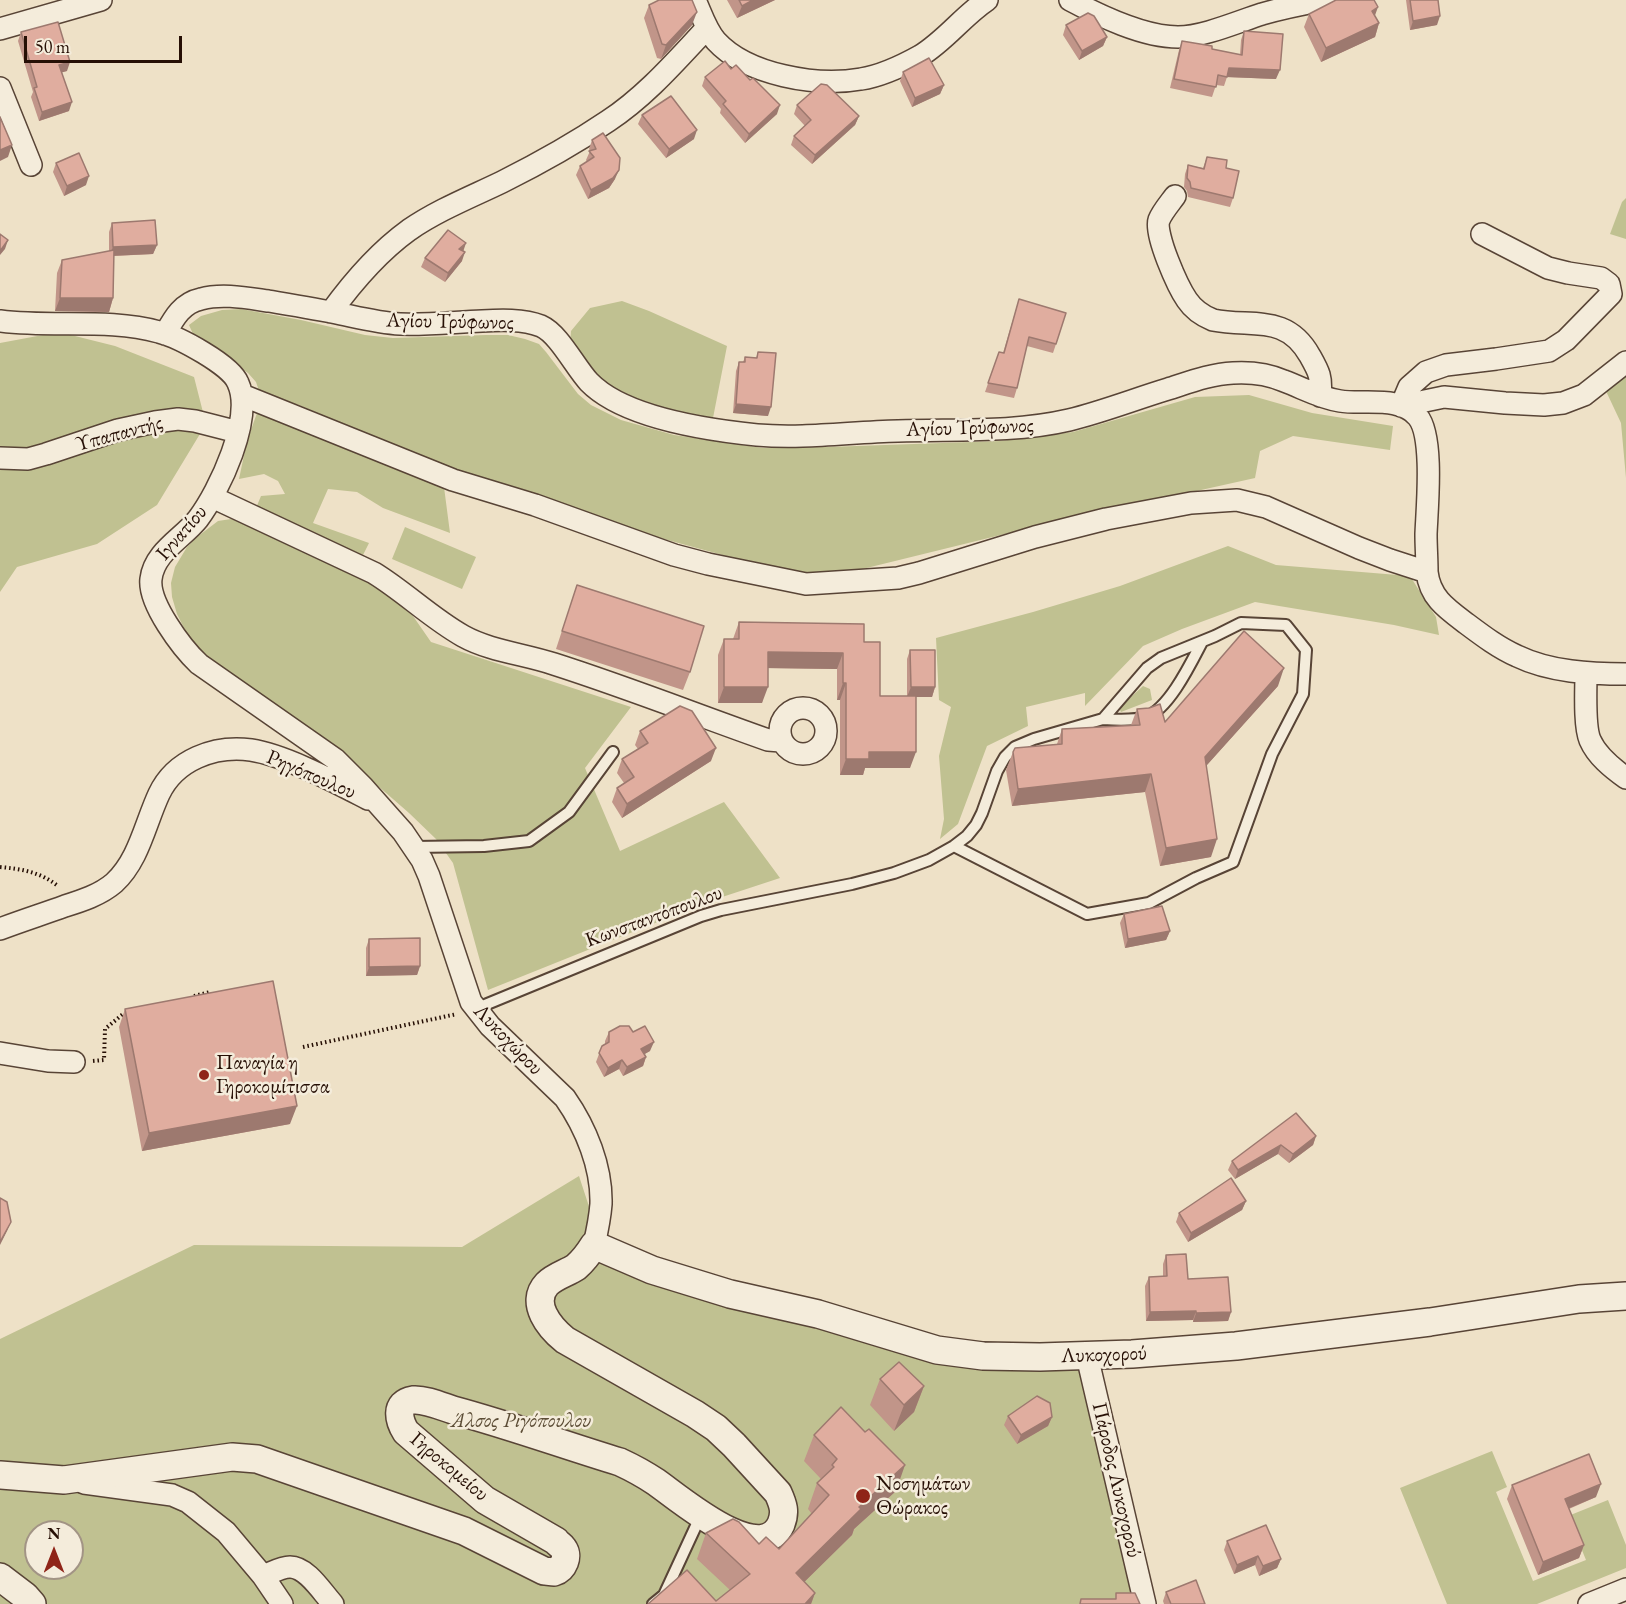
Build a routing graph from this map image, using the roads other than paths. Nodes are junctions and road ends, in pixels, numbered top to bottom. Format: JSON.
{"nodes":[{"id":1,"x":101,"y":0,"type":"edge"},
{"id":2,"x":695,"y":0,"type":"edge"},
{"id":3,"x":987,"y":0,"type":"edge"},
{"id":4,"x":1070,"y":0,"type":"edge"},
{"id":5,"x":1325,"y":0,"type":"edge"},
{"id":6,"x":707,"y":28,"type":"junction"},
{"id":7,"x":0,"y":29,"type":"edge"},
{"id":8,"x":0,"y":88,"type":"edge"},
{"id":9,"x":32,"y":165,"type":"dead end"},
{"id":10,"x":1175,"y":196,"type":"dead end"},
{"id":11,"x":1482,"y":234,"type":"dead end"},
{"id":12,"x":331,"y":312,"type":"junction"},
{"id":13,"x":0,"y":321,"type":"edge"},
{"id":14,"x":165,"y":334,"type":"junction"},
{"id":15,"x":1626,"y":362,"type":"edge"},
{"id":16,"x":242,"y":395,"type":"junction"},
{"id":17,"x":1320,"y":396,"type":"junction"},
{"id":18,"x":1404,"y":407,"type":"junction"},
{"id":19,"x":238,"y":432,"type":"junction"},
{"id":20,"x":0,"y":458,"type":"edge"},
{"id":21,"x":212,"y":497,"type":"junction"},
{"id":22,"x":1427,"y":572,"type":"junction"},
{"id":23,"x":1202,"y":642,"type":"junction"},
{"id":24,"x":1586,"y":673,"type":"junction"},
{"id":25,"x":1626,"y":674,"type":"edge"},
{"id":26,"x":1103,"y":719,"type":"junction"},
{"id":27,"x":781,"y":741,"type":"dead end"},
{"id":28,"x":613,"y":752,"type":"dead end"},
{"id":29,"x":1626,"y":778,"type":"edge"},
{"id":30,"x":379,"y":806,"type":"junction"},
{"id":31,"x":954,"y":846,"type":"junction"},
{"id":32,"x":414,"y":848,"type":"junction"},
{"id":33,"x":2,"y":934,"type":"edge"},
{"id":34,"x":475,"y":1009,"type":"junction"},
{"id":35,"x":0,"y":1053,"type":"edge"},
{"id":36,"x":74,"y":1062,"type":"road end"},
{"id":37,"x":594,"y":1245,"type":"junction"},
{"id":38,"x":1626,"y":1296,"type":"edge"},
{"id":39,"x":1087,"y":1356,"type":"junction"},
{"id":40,"x":0,"y":1475,"type":"edge"},
{"id":41,"x":64,"y":1480,"type":"junction"},
{"id":42,"x":701,"y":1515,"type":"junction"},
{"id":43,"x":263,"y":1576,"type":"junction"},
{"id":44,"x":0,"y":1577,"type":"edge"},
{"id":45,"x":1626,"y":1589,"type":"edge"},
{"id":46,"x":32,"y":1604,"type":"edge"},
{"id":47,"x":282,"y":1604,"type":"edge"},
{"id":48,"x":333,"y":1604,"type":"edge"},
{"id":49,"x":653,"y":1604,"type":"edge"},
{"id":50,"x":1145,"y":1604,"type":"edge"},
{"id":51,"x":1589,"y":1604,"type":"edge"}],
"edges":[{"from":1,"to":7,"type":"street"},
{"from":2,"to":6,"type":"street"},
{"from":3,"to":6,"type":"street"},
{"from":4,"to":5,"type":"street"},
{"from":6,"to":12,"type":"street"},
{"from":8,"to":9,"type":"street"},
{"from":10,"to":17,"type":"street"},
{"from":11,"to":18,"type":"street"},
{"from":12,"to":14,"type":"street","name":"Αγίου Τρύφωνος"},
{"from":12,"to":17,"type":"street","name":"Αγίου Τρύφωνος"},
{"from":13,"to":14,"type":"street"},
{"from":14,"to":16,"type":"street"},
{"from":15,"to":18,"type":"street"},
{"from":16,"to":19,"type":"street","name":"Ιγνατίου"},
{"from":16,"to":22,"type":"street"},
{"from":17,"to":18,"type":"street","name":"Αγίου Τρύφωνος"},
{"from":18,"to":22,"type":"street"},
{"from":19,"to":20,"type":"street","name":"Υπαπαντής"},
{"from":19,"to":21,"type":"street","name":"Ιγνατίου"},
{"from":21,"to":27,"type":"street"},
{"from":21,"to":30,"type":"street","name":"Ιγνατίου"},
{"from":22,"to":24,"type":"street"},
{"from":23,"to":26,"type":"lane"},
{"from":23,"to":26,"type":"lane","name":"Κωνσταντόπουλου"},
{"from":23,"to":31,"type":"lane"},
{"from":24,"to":25,"type":"street"},
{"from":24,"to":29,"type":"street"},
{"from":26,"to":31,"type":"lane","name":"Κωνσταντόπουλου"},
{"from":28,"to":32,"type":"lane"},
{"from":30,"to":32,"type":"street","name":"Λυκοχώρου"},
{"from":30,"to":33,"type":"street","name":"Ρηγόπουλου"},
{"from":31,"to":34,"type":"lane","name":"Κωνσταντόπουλου"},
{"from":32,"to":34,"type":"street","name":"Λυκοχώρου"},
{"from":34,"to":37,"type":"street","name":"Λυκοχώρου"},
{"from":35,"to":36,"type":"street"},
{"from":37,"to":39,"type":"street","name":"Λυκοχορού"},
{"from":37,"to":42,"type":"street","name":"Γηροκομείου"},
{"from":38,"to":39,"type":"street","name":"Λυκοχορού"},
{"from":39,"to":50,"type":"street","name":"Πάροδος Λυκοχορού"},
{"from":40,"to":41,"type":"street","name":"Γηροκομείου"},
{"from":41,"to":42,"type":"street","name":"Γηροκομείου"},
{"from":41,"to":43,"type":"street"},
{"from":42,"to":49,"type":"lane"},
{"from":43,"to":47,"type":"street"},
{"from":43,"to":48,"type":"street"},
{"from":44,"to":46,"type":"street"},
{"from":45,"to":51,"type":"street"}]}
